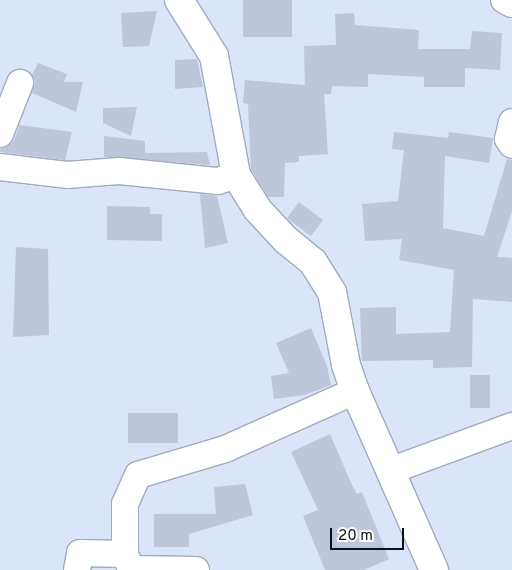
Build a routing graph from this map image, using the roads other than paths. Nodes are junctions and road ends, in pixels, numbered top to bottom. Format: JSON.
{"nodes":[{"id":1,"x":179,"y":0,"type":"edge"},
{"id":2,"x":504,"y":0,"type":"edge"},
{"id":3,"x":512,"y":4,"type":"edge"},
{"id":4,"x":20,"y":83,"type":"dead end"},
{"id":5,"x":512,"y":122,"type":"edge"},
{"id":6,"x":0,"y":134,"type":"edge"},
{"id":7,"x":512,"y":145,"type":"edge"},
{"id":8,"x":0,"y":167,"type":"edge"},
{"id":9,"x":236,"y":175,"type":"junction"},
{"id":10,"x":355,"y":391,"type":"junction"},
{"id":11,"x":512,"y":426,"type":"edge"},
{"id":12,"x":392,"y":470,"type":"junction"},
{"id":13,"x":125,"y":554,"type":"junction"},
{"id":14,"x":77,"y":570,"type":"edge"},
{"id":15,"x":196,"y":570,"type":"edge"},
{"id":16,"x":434,"y":570,"type":"edge"}],
"edges":[{"from":1,"to":9,"type":"street"},
{"from":2,"to":3,"type":"street"},
{"from":4,"to":6,"type":"street"},
{"from":5,"to":7,"type":"street"},
{"from":8,"to":9,"type":"street"},
{"from":9,"to":10,"type":"street"},
{"from":10,"to":12,"type":"street"},
{"from":10,"to":13,"type":"street"},
{"from":11,"to":12,"type":"street"},
{"from":12,"to":16,"type":"street"},
{"from":13,"to":14,"type":"street"},
{"from":13,"to":15,"type":"street"}]}
